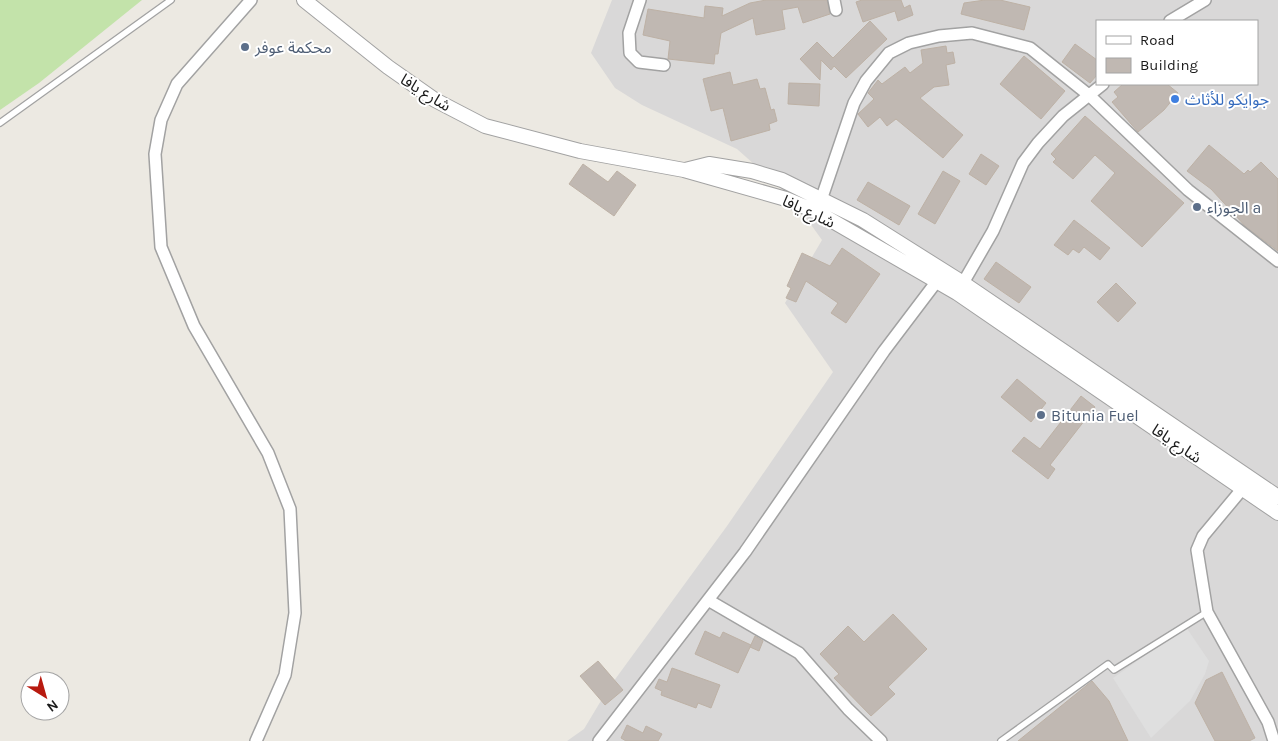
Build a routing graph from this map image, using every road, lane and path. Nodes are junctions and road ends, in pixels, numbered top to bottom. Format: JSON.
{"nodes":[{"id":1,"x":171,"y":0,"type":"edge"},
{"id":2,"x":251,"y":0,"type":"edge"},
{"id":3,"x":304,"y":0,"type":"edge"},
{"id":4,"x":640,"y":0,"type":"edge"},
{"id":5,"x":1205,"y":0,"type":"edge"},
{"id":6,"x":1172,"y":20,"type":"edge"},
{"id":7,"x":664,"y":64,"type":"dead end"},
{"id":8,"x":1102,"y":85,"type":"edge"},
{"id":9,"x":1090,"y":96,"type":"junction"},
{"id":10,"x":0,"y":123,"type":"edge"},
{"id":11,"x":684,"y":170,"type":"junction"},
{"id":12,"x":822,"y":198,"type":"junction"},
{"id":13,"x":817,"y":212,"type":"junction"},
{"id":14,"x":1278,"y":261,"type":"edge"},
{"id":15,"x":936,"y":281,"type":"junction"},
{"id":16,"x":963,"y":283,"type":"junction"},
{"id":17,"x":1242,"y":488,"type":"junction"},
{"id":18,"x":1278,"y":497,"type":"edge"},
{"id":19,"x":1278,"y":513,"type":"edge"},
{"id":20,"x":708,"y":600,"type":"junction"},
{"id":21,"x":1207,"y":612,"type":"junction"},
{"id":22,"x":256,"y":741,"type":"edge"},
{"id":23,"x":599,"y":741,"type":"edge"},
{"id":24,"x":881,"y":741,"type":"edge"},
{"id":25,"x":1001,"y":741,"type":"edge"},
{"id":26,"x":1274,"y":741,"type":"edge"}],
"edges":[{"from":1,"to":10,"type":"lane"},
{"from":2,"to":22,"type":"street"},
{"from":3,"to":11,"type":"street","name":"شارع يافا"},
{"from":4,"to":7,"type":"street"},
{"from":5,"to":6,"type":"street"},
{"from":8,"to":9,"type":"street"},
{"from":9,"to":12,"type":"street"},
{"from":9,"to":14,"type":"street"},
{"from":9,"to":16,"type":"street"},
{"from":11,"to":12,"type":"street"},
{"from":11,"to":13,"type":"street","name":"شارع يافا"},
{"from":12,"to":13,"type":"street"},
{"from":12,"to":16,"type":"street"},
{"from":13,"to":15,"type":"street","name":"شارع يافا"},
{"from":15,"to":17,"type":"street","name":"شارع يافا"},
{"from":15,"to":20,"type":"street"},
{"from":16,"to":18,"type":"street"},
{"from":17,"to":19,"type":"street","name":"شارع يافا"},
{"from":17,"to":21,"type":"street"},
{"from":20,"to":23,"type":"street"},
{"from":20,"to":24,"type":"street"},
{"from":21,"to":25,"type":"lane"},
{"from":21,"to":26,"type":"street"}]}
